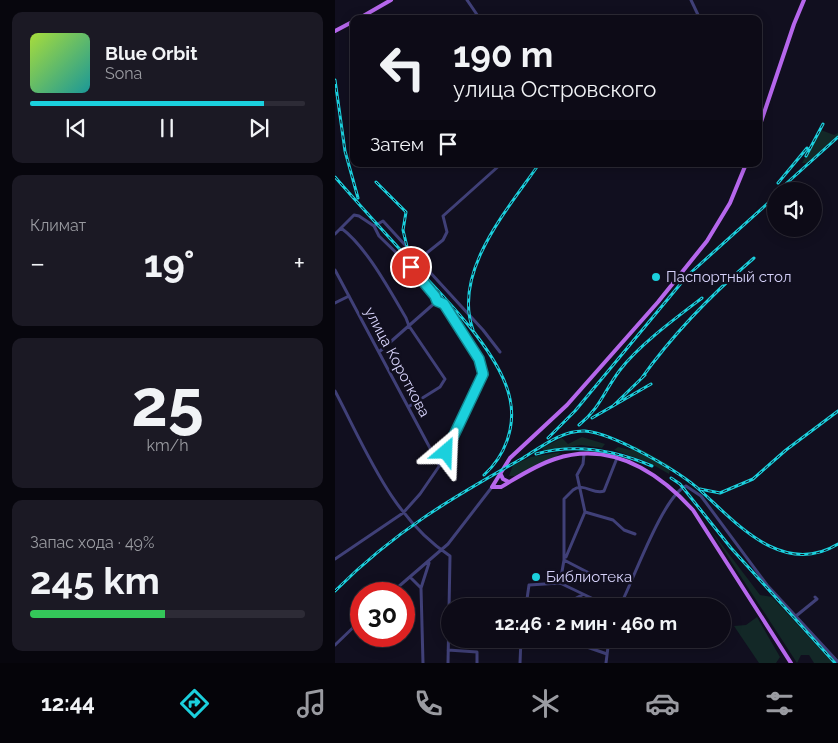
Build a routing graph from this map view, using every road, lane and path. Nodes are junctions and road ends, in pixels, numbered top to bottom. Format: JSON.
{"nodes":[{"id":1,"x":391,"y":0,"type":"edge"},
{"id":2,"x":467,"y":0,"type":"edge"},
{"id":3,"x":691,"y":0,"type":"edge"},
{"id":4,"x":804,"y":0,"type":"edge"},
{"id":5,"x":364,"y":15,"type":"edge"},
{"id":6,"x":475,"y":15,"type":"edge"},
{"id":7,"x":698,"y":15,"type":"edge"},
{"id":8,"x":350,"y":23,"type":"edge"},
{"id":9,"x":335,"y":32,"type":"edge"},
{"id":10,"x":762,"y":119,"type":"edge"},
{"id":11,"x":498,"y":167,"type":"edge"},
{"id":12,"x":744,"y":167,"type":"edge"},
{"id":13,"x":374,"y":226,"type":"junction"},
{"id":14,"x":341,"y":228,"type":"junction"},
{"id":15,"x":335,"y":234,"type":"edge"},
{"id":16,"x":418,"y":260,"type":"junction"},
{"id":17,"x":335,"y":270,"type":"edge"},
{"id":18,"x":349,"y":296,"type":"junction"},
{"id":19,"x":437,"y":301,"type":"junction"},
{"id":20,"x":335,"y":303,"type":"edge"},
{"id":21,"x":409,"y":326,"type":"junction"},
{"id":22,"x":379,"y":352,"type":"junction"},
{"id":23,"x":500,"y":352,"type":"dead end"},
{"id":24,"x":335,"y":392,"type":"edge"},
{"id":25,"x":408,"y":407,"type":"junction"},
{"id":26,"x":584,"y":454,"type":"junction"},
{"id":27,"x":617,"y":458,"type":"junction"},
{"id":28,"x":440,"y":465,"type":"junction"},
{"id":29,"x":500,"y":473,"type":"junction"},
{"id":30,"x":509,"y":482,"type":"junction"},
{"id":31,"x":492,"y":487,"type":"junction"},
{"id":32,"x":579,"y":488,"type":"junction"},
{"id":33,"x":676,"y":492,"type":"junction"},
{"id":34,"x":585,"y":512,"type":"junction"},
{"id":35,"x":403,"y":513,"type":"junction"},
{"id":36,"x":635,"y":534,"type":"dead end"},
{"id":37,"x":441,"y":550,"type":"junction"},
{"id":38,"x":335,"y":559,"type":"edge"},
{"id":39,"x":564,"y":560,"type":"junction"},
{"id":40,"x":430,"y":561,"type":"junction"},
{"id":41,"x":410,"y":577,"type":"junction"},
{"id":42,"x":615,"y":578,"type":"dead end"},
{"id":43,"x":404,"y":582,"type":"edge"},
{"id":44,"x":560,"y":583,"type":"junction"},
{"id":45,"x":421,"y":588,"type":"junction"},
{"id":46,"x":582,"y":595,"type":"junction"},
{"id":47,"x":815,"y":597,"type":"dead end"},
{"id":48,"x":527,"y":598,"type":"edge"},
{"id":49,"x":576,"y":598,"type":"edge"},
{"id":50,"x":589,"y":598,"type":"edge"},
{"id":51,"x":624,"y":598,"type":"edge"},
{"id":52,"x":796,"y":616,"type":"junction"},
{"id":53,"x":350,"y":631,"type":"edge"},
{"id":54,"x":335,"y":645,"type":"edge"},
{"id":55,"x":521,"y":648,"type":"edge"},
{"id":56,"x":590,"y":648,"type":"edge"},
{"id":57,"x":608,"y":648,"type":"edge"},
{"id":58,"x":449,"y":650,"type":"junction"},
{"id":59,"x":607,"y":654,"type":"junction"},
{"id":60,"x":838,"y":662,"type":"edge"},
{"id":61,"x":423,"y":663,"type":"edge"},
{"id":62,"x":448,"y":663,"type":"edge"},
{"id":63,"x":477,"y":663,"type":"edge"},
{"id":64,"x":520,"y":663,"type":"edge"},
{"id":65,"x":606,"y":663,"type":"edge"},
{"id":66,"x":791,"y":663,"type":"edge"}],
"edges":[{"from":1,"to":5,"type":"main road"},
{"from":2,"to":6,"type":"street"},
{"from":3,"to":7,"type":"street"},
{"from":4,"to":10,"type":"main road"},
{"from":8,"to":9,"type":"main road"},
{"from":11,"to":16,"type":"street"},
{"from":12,"to":29,"type":"main road"},
{"from":13,"to":14,"type":"street"},
{"from":13,"to":16,"type":"street"},
{"from":13,"to":19,"type":"street"},
{"from":14,"to":15,"type":"street"},
{"from":14,"to":21,"type":"street"},
{"from":16,"to":23,"type":"street"},
{"from":17,"to":18,"type":"street","name":"улица Короткова"},
{"from":18,"to":20,"type":"street"},
{"from":18,"to":22,"type":"street","name":"улица Короткова"},
{"from":19,"to":21,"type":"street"},
{"from":19,"to":28,"type":"street"},
{"from":21,"to":22,"type":"street"},
{"from":21,"to":25,"type":"street"},
{"from":22,"to":25,"type":"street","name":"улица Короткова"},
{"from":24,"to":35,"type":"street"},
{"from":25,"to":28,"type":"street","name":"улица Короткова"},
{"from":26,"to":27,"type":"main road"},
{"from":26,"to":30,"type":"main road"},
{"from":26,"to":32,"type":"street"},
{"from":27,"to":32,"type":"street"},
{"from":27,"to":33,"type":"main road"},
{"from":28,"to":35,"type":"street"},
{"from":29,"to":30,"type":"main road"},
{"from":29,"to":31,"type":"main road"},
{"from":30,"to":31,"type":"main road"},
{"from":31,"to":37,"type":"street"},
{"from":32,"to":34,"type":"street"},
{"from":32,"to":39,"type":"street"},
{"from":33,"to":51,"type":"street"},
{"from":33,"to":52,"type":"street"},
{"from":33,"to":66,"type":"main road"},
{"from":34,"to":36,"type":"street"},
{"from":34,"to":39,"type":"street"},
{"from":35,"to":37,"type":"street"},
{"from":35,"to":38,"type":"street"},
{"from":37,"to":40,"type":"street"},
{"from":37,"to":58,"type":"street"},
{"from":39,"to":42,"type":"street"},
{"from":39,"to":44,"type":"street"},
{"from":40,"to":41,"type":"street"},
{"from":40,"to":45,"type":"street"},
{"from":41,"to":43,"type":"street"},
{"from":41,"to":45,"type":"street"},
{"from":44,"to":46,"type":"street"},
{"from":44,"to":48,"type":"street"},
{"from":45,"to":61,"type":"street"},
{"from":46,"to":49,"type":"street"},
{"from":46,"to":50,"type":"street"},
{"from":47,"to":52,"type":"street"},
{"from":52,"to":60,"type":"street"},
{"from":53,"to":54,"type":"street"},
{"from":55,"to":64,"type":"street"},
{"from":56,"to":59,"type":"street"},
{"from":57,"to":59,"type":"street"},
{"from":58,"to":62,"type":"street"},
{"from":58,"to":63,"type":"street"},
{"from":59,"to":65,"type":"street"}]}
